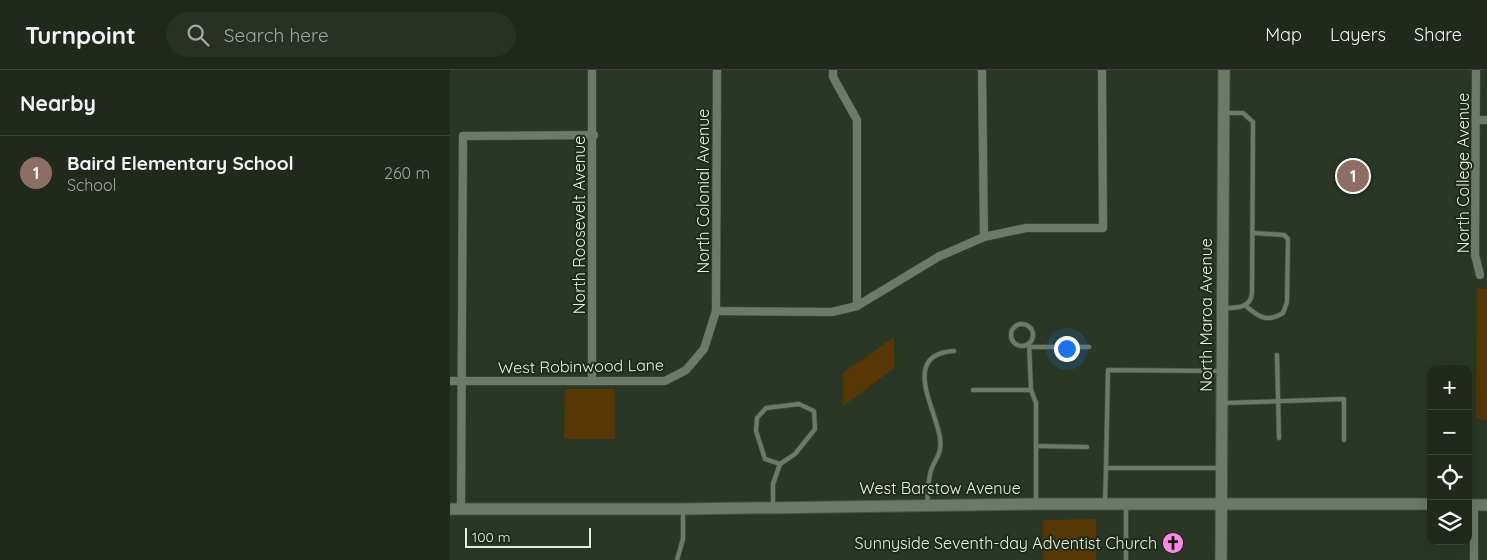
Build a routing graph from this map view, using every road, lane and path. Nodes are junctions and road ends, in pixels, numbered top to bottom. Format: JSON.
{"nodes":[{"id":1,"x":592,"y":70,"type":"edge"},
{"id":2,"x":717,"y":70,"type":"edge"},
{"id":3,"x":833,"y":70,"type":"edge"},
{"id":4,"x":982,"y":70,"type":"edge"},
{"id":5,"x":1102,"y":70,"type":"edge"},
{"id":6,"x":1224,"y":70,"type":"edge"},
{"id":7,"x":1476,"y":70,"type":"edge"},
{"id":8,"x":1224,"y":113,"type":"junction"},
{"id":9,"x":1476,"y":120,"type":"junction"},
{"id":10,"x":1487,"y":120,"type":"edge"},
{"id":11,"x":594,"y":135,"type":"junction"},
{"id":12,"x":1253,"y":233,"type":"junction"},
{"id":13,"x":984,"y":237,"type":"junction"},
{"id":14,"x":1480,"y":275,"type":"dead end"},
{"id":15,"x":1245,"y":305,"type":"junction"},
{"id":16,"x":858,"y":306,"type":"junction"},
{"id":17,"x":1222,"y":308,"type":"junction"},
{"id":18,"x":716,"y":312,"type":"junction"},
{"id":19,"x":1029,"y":345,"type":"junction"},
{"id":20,"x":1089,"y":347,"type":"dead end"},
{"id":21,"x":954,"y":351,"type":"dead end"},
{"id":22,"x":1277,"y":355,"type":"dead end"},
{"id":23,"x":1222,"y":371,"type":"junction"},
{"id":24,"x":592,"y":380,"type":"junction"},
{"id":25,"x":450,"y":381,"type":"edge"},
{"id":26,"x":462,"y":381,"type":"junction"},
{"id":27,"x":973,"y":390,"type":"dead end"},
{"id":28,"x":1032,"y":390,"type":"junction"},
{"id":29,"x":1278,"y":402,"type":"junction"},
{"id":30,"x":1222,"y":404,"type":"junction"},
{"id":31,"x":1279,"y":438,"type":"dead end"},
{"id":32,"x":1344,"y":440,"type":"dead end"},
{"id":33,"x":1036,"y":446,"type":"junction"},
{"id":34,"x":1087,"y":447,"type":"dead end"},
{"id":35,"x":780,"y":464,"type":"junction"},
{"id":36,"x":1106,"y":468,"type":"junction"},
{"id":37,"x":1221,"y":468,"type":"junction"},
{"id":38,"x":1221,"y":503,"type":"junction"},
{"id":39,"x":1036,"y":504,"type":"junction"},
{"id":40,"x":1105,"y":504,"type":"junction"},
{"id":41,"x":1126,"y":504,"type":"junction"},
{"id":42,"x":1427,"y":504,"type":"edge"},
{"id":43,"x":927,"y":505,"type":"junction"},
{"id":44,"x":1472,"y":505,"type":"edge"},
{"id":45,"x":1487,"y":505,"type":"edge"},
{"id":46,"x":773,"y":507,"type":"junction"},
{"id":47,"x":456,"y":509,"type":"edge"},
{"id":48,"x":683,"y":509,"type":"junction"},
{"id":49,"x":1472,"y":523,"type":"edge"},
{"id":50,"x":677,"y":560,"type":"edge"},
{"id":51,"x":1126,"y":560,"type":"edge"},
{"id":52,"x":1222,"y":560,"type":"edge"},
{"id":53,"x":1474,"y":560,"type":"edge"}],
"edges":[{"from":1,"to":11,"type":"street","name":"North Roosevelt Avenue"},
{"from":2,"to":18,"type":"street","name":"North Colonial Avenue"},
{"from":3,"to":16,"type":"street"},
{"from":4,"to":13,"type":"street"},
{"from":5,"to":13,"type":"street"},
{"from":6,"to":8,"type":"street","name":"North Maroa Avenue"},
{"from":7,"to":9,"type":"street","name":"North College Avenue"},
{"from":8,"to":12,"type":"lane"},
{"from":8,"to":17,"type":"street","name":"North Maroa Avenue"},
{"from":9,"to":10,"type":"street"},
{"from":9,"to":14,"type":"street","name":"North College Avenue"},
{"from":11,"to":24,"type":"street","name":"North Roosevelt Avenue"},
{"from":11,"to":26,"type":"street"},
{"from":12,"to":15,"type":"lane"},
{"from":12,"to":15,"type":"lane"},
{"from":13,"to":16,"type":"street"},
{"from":15,"to":17,"type":"lane"},
{"from":16,"to":18,"type":"street"},
{"from":17,"to":23,"type":"street","name":"North Maroa Avenue"},
{"from":18,"to":24,"type":"street","name":"West Robinwood Lane"},
{"from":19,"to":19,"type":"lane"},
{"from":19,"to":20,"type":"lane"},
{"from":19,"to":28,"type":"lane"},
{"from":21,"to":43,"type":"lane"},
{"from":22,"to":29,"type":"lane"},
{"from":23,"to":30,"type":"street","name":"North Maroa Avenue"},
{"from":23,"to":36,"type":"lane"},
{"from":24,"to":26,"type":"street","name":"West Robinwood Lane"},
{"from":25,"to":26,"type":"street","name":"West Robinwood Lane"},
{"from":26,"to":47,"type":"street"},
{"from":27,"to":28,"type":"lane"},
{"from":28,"to":33,"type":"lane"},
{"from":29,"to":30,"type":"lane"},
{"from":29,"to":31,"type":"lane"},
{"from":29,"to":32,"type":"lane"},
{"from":30,"to":37,"type":"street","name":"North Maroa Avenue"},
{"from":33,"to":34,"type":"lane"},
{"from":33,"to":39,"type":"lane"},
{"from":35,"to":35,"type":"lane"},
{"from":35,"to":46,"type":"lane"},
{"from":36,"to":37,"type":"lane"},
{"from":36,"to":40,"type":"lane"},
{"from":37,"to":38,"type":"street","name":"North Maroa Avenue"},
{"from":38,"to":41,"type":"street","name":"West Barstow Avenue"},
{"from":38,"to":42,"type":"street","name":"West Barstow Avenue"},
{"from":38,"to":52,"type":"street","name":"North Maroa Avenue"},
{"from":39,"to":40,"type":"street","name":"West Barstow Avenue"},
{"from":39,"to":43,"type":"street","name":"West Barstow Avenue"},
{"from":40,"to":41,"type":"street","name":"West Barstow Avenue"},
{"from":41,"to":51,"type":"lane"},
{"from":43,"to":46,"type":"street","name":"West Barstow Avenue"},
{"from":44,"to":45,"type":"street"},
{"from":46,"to":48,"type":"street","name":"West Barstow Avenue"},
{"from":47,"to":48,"type":"street","name":"West Barstow Avenue"},
{"from":48,"to":50,"type":"lane"},
{"from":49,"to":53,"type":"street"}]}
